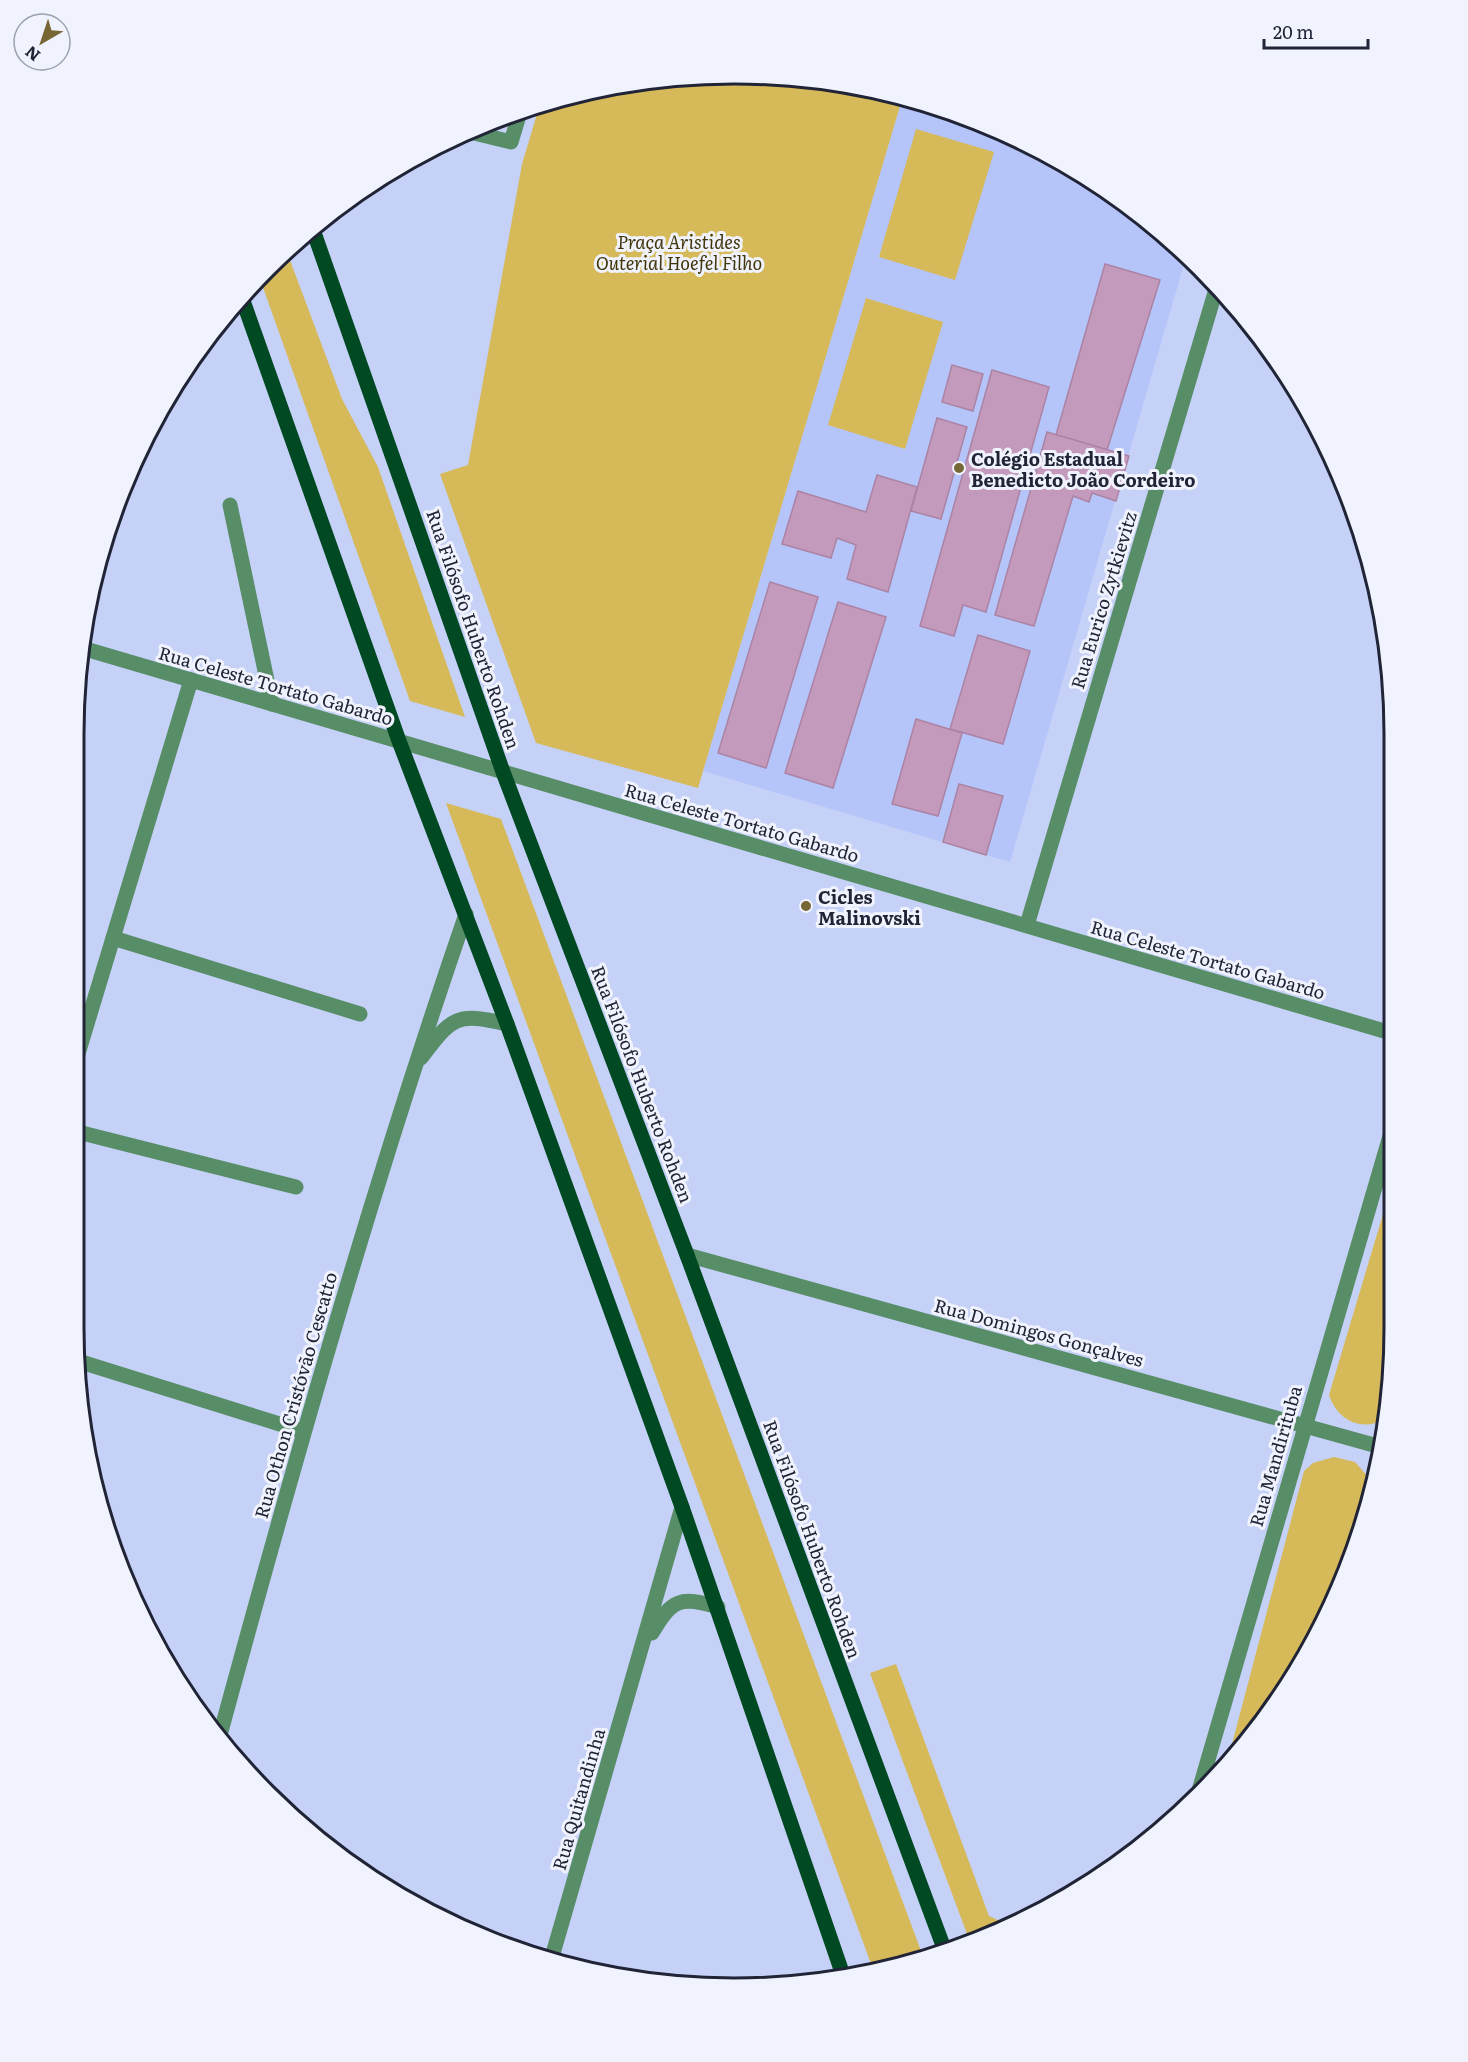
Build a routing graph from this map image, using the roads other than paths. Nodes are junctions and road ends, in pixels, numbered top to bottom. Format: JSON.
{"nodes":[{"id":1,"x":517,"y":121,"type":"edge"},
{"id":2,"x":481,"y":135,"type":"edge"},
{"id":3,"x":316,"y":236,"type":"edge"},
{"id":4,"x":312,"y":239,"type":"edge"},
{"id":5,"x":320,"y":247,"type":"junction"},
{"id":6,"x":1214,"y":296,"type":"edge"},
{"id":7,"x":245,"y":305,"type":"edge"},
{"id":8,"x":230,"y":505,"type":"dead end"},
{"id":9,"x":90,"y":650,"type":"edge"},
{"id":10,"x":191,"y":680,"type":"junction"},
{"id":11,"x":272,"y":704,"type":"junction"},
{"id":12,"x":399,"y":741,"type":"junction"},
{"id":13,"x":503,"y":772,"type":"junction"},
{"id":14,"x":466,"y":914,"type":"junction"},
{"id":15,"x":1027,"y":926,"type":"junction"},
{"id":16,"x":113,"y":938,"type":"junction"},
{"id":17,"x":360,"y":1014,"type":"dead end"},
{"id":18,"x":507,"y":1024,"type":"junction"},
{"id":19,"x":1384,"y":1031,"type":"edge"},
{"id":20,"x":84,"y":1034,"type":"edge"},
{"id":21,"x":413,"y":1067,"type":"junction"},
{"id":22,"x":84,"y":1134,"type":"edge"},
{"id":23,"x":1384,"y":1156,"type":"edge"},
{"id":24,"x":296,"y":1187,"type":"dead end"},
{"id":25,"x":687,"y":1255,"type":"junction"},
{"id":26,"x":85,"y":1363,"type":"edge"},
{"id":27,"x":1304,"y":1425,"type":"junction"},
{"id":28,"x":303,"y":1431,"type":"junction"},
{"id":29,"x":1373,"y":1445,"type":"edge"},
{"id":30,"x":682,"y":1507,"type":"junction"},
{"id":31,"x":717,"y":1607,"type":"junction"},
{"id":32,"x":641,"y":1651,"type":"junction"},
{"id":33,"x":222,"y":1729,"type":"edge"},
{"id":34,"x":1202,"y":1779,"type":"edge"},
{"id":35,"x":942,"y":1944,"type":"edge"},
{"id":36,"x":553,"y":1952,"type":"edge"},
{"id":37,"x":841,"y":1969,"type":"edge"}],
"edges":[{"from":1,"to":2,"type":"street"},
{"from":3,"to":5,"type":"main road","name":"Rua Filósofo Huberto Rohden"},
{"from":4,"to":5,"type":"main road"},
{"from":5,"to":13,"type":"main road","name":"Rua Filósofo Huberto Rohden"},
{"from":6,"to":15,"type":"street","name":"Rua Eurico Zytkievitz"},
{"from":7,"to":12,"type":"main road"},
{"from":8,"to":11,"type":"street"},
{"from":9,"to":10,"type":"street","name":"Rua Celeste Tortato Gabardo"},
{"from":10,"to":11,"type":"street","name":"Rua Celeste Tortato Gabardo"},
{"from":10,"to":16,"type":"street"},
{"from":11,"to":12,"type":"street","name":"Rua Celeste Tortato Gabardo"},
{"from":12,"to":13,"type":"street","name":"Rua Celeste Tortato Gabardo"},
{"from":12,"to":14,"type":"main road"},
{"from":13,"to":15,"type":"street","name":"Rua Celeste Tortato Gabardo"},
{"from":13,"to":25,"type":"main road","name":"Rua Filósofo Huberto Rohden"},
{"from":14,"to":18,"type":"main road"},
{"from":14,"to":21,"type":"street","name":"Rua Othon Cristóvão Cescatto"},
{"from":15,"to":19,"type":"street","name":"Rua Celeste Tortato Gabardo"},
{"from":16,"to":17,"type":"street"},
{"from":16,"to":20,"type":"street"},
{"from":18,"to":21,"type":"street","name":"Rua Othon Cristóvão Cescatto"},
{"from":18,"to":30,"type":"main road"},
{"from":21,"to":28,"type":"street","name":"Rua Othon Cristóvão Cescatto"},
{"from":22,"to":24,"type":"street"},
{"from":23,"to":27,"type":"street","name":"Rua Mandirituba"},
{"from":25,"to":27,"type":"street","name":"Rua Domingos Gonçalves"},
{"from":25,"to":35,"type":"main road","name":"Rua Filósofo Huberto Rohden"},
{"from":26,"to":28,"type":"street"},
{"from":27,"to":29,"type":"street","name":"Rua Domingos Gonçalves"},
{"from":27,"to":34,"type":"street","name":"Rua Mandirituba"},
{"from":28,"to":33,"type":"street","name":"Rua Othon Cristóvão Cescatto"},
{"from":30,"to":31,"type":"main road"},
{"from":30,"to":32,"type":"street","name":"Rua Quitandinha"},
{"from":31,"to":32,"type":"street","name":"Rua Quitandinha"},
{"from":31,"to":37,"type":"main road"},
{"from":32,"to":36,"type":"street","name":"Rua Quitandinha"}]}
